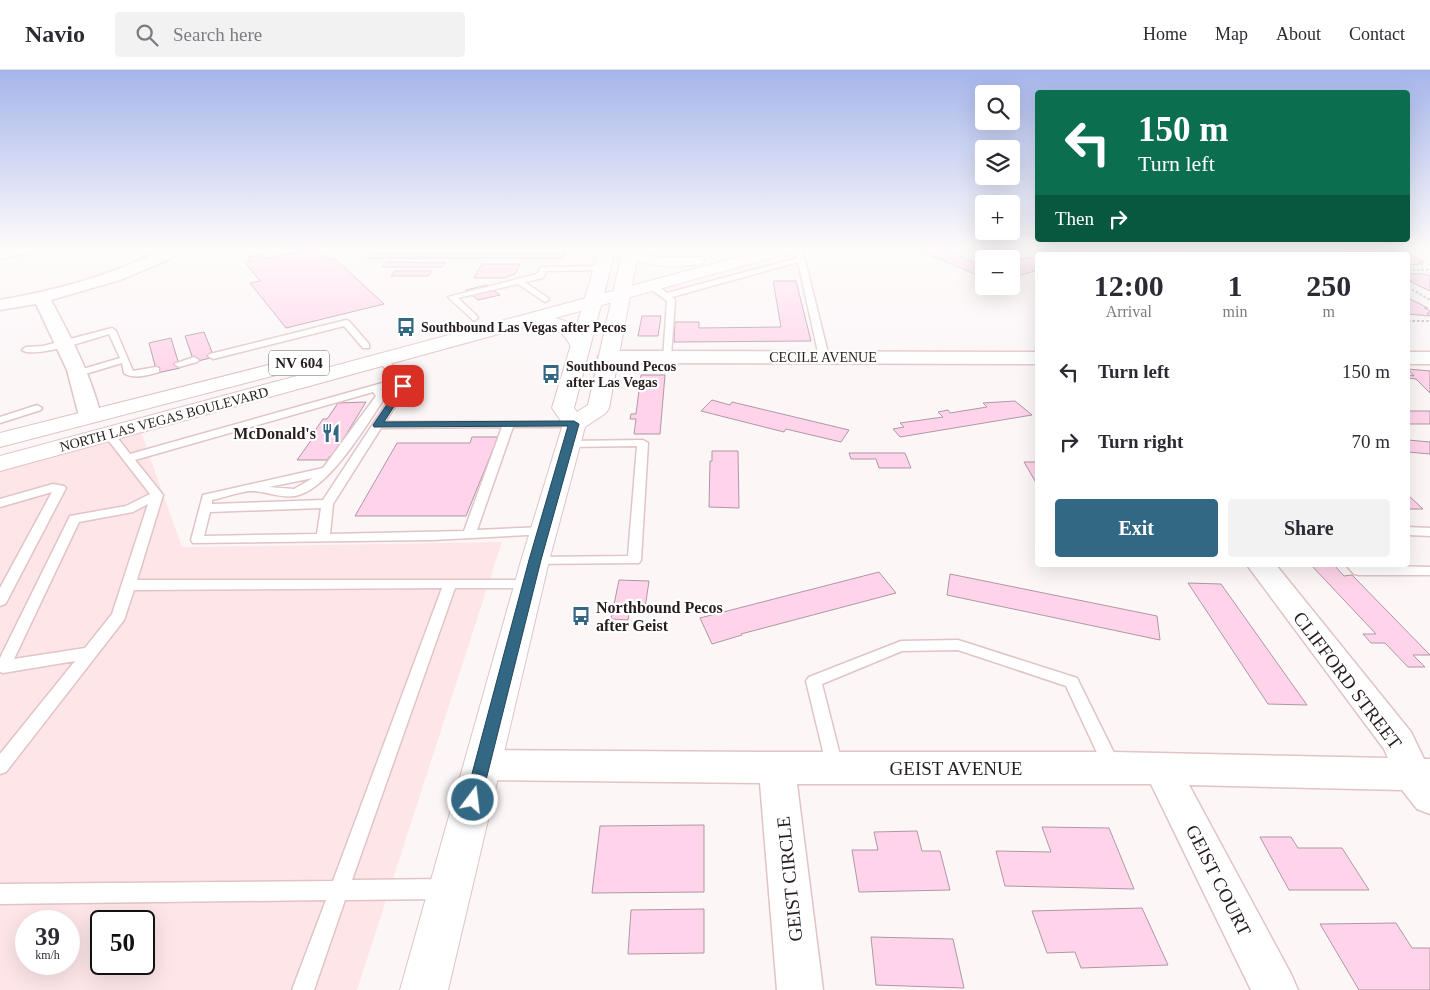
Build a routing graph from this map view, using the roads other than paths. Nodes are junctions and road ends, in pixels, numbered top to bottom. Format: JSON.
{"nodes":[{"id":1,"x":65,"y":291,"type":"edge"},
{"id":2,"x":477,"y":291,"type":"edge"},
{"id":3,"x":533,"y":291,"type":"edge"},
{"id":4,"x":577,"y":291,"type":"edge"},
{"id":5,"x":584,"y":291,"type":"edge"},
{"id":6,"x":596,"y":291,"type":"edge"},
{"id":7,"x":623,"y":291,"type":"edge"},
{"id":8,"x":659,"y":291,"type":"edge"},
{"id":9,"x":684,"y":291,"type":"edge"},
{"id":10,"x":806,"y":291,"type":"edge"},
{"id":11,"x":665,"y":296,"type":"junction"},
{"id":12,"x":41,"y":297,"type":"junction"},
{"id":13,"x":545,"y":300,"type":"junction"},
{"id":14,"x":0,"y":305,"type":"edge"},
{"id":15,"x":474,"y":318,"type":"junction"},
{"id":16,"x":493,"y":328,"type":"junction"},
{"id":17,"x":64,"y":344,"type":"junction"},
{"id":18,"x":366,"y":346,"type":"junction"},
{"id":19,"x":580,"y":346,"type":"junction"},
{"id":20,"x":26,"y":350,"type":"dead end"},
{"id":21,"x":214,"y":356,"type":"dead end"},
{"id":22,"x":608,"y":357,"type":"junction"},
{"id":23,"x":666,"y":357,"type":"junction"},
{"id":24,"x":824,"y":357,"type":"junction"},
{"id":25,"x":1035,"y":358,"type":"edge"},
{"id":26,"x":125,"y":359,"type":"junction"},
{"id":27,"x":383,"y":359,"type":"junction"},
{"id":28,"x":194,"y":360,"type":"dead end"},
{"id":29,"x":179,"y":364,"type":"dead end"},
{"id":30,"x":156,"y":370,"type":"dead end"},
{"id":31,"x":79,"y":372,"type":"junction"},
{"id":32,"x":399,"y":381,"type":"junction"},
{"id":33,"x":375,"y":388,"type":"junction"},
{"id":34,"x":186,"y":392,"type":"junction"},
{"id":35,"x":38,"y":408,"type":"dead end"},
{"id":36,"x":90,"y":416,"type":"junction"},
{"id":37,"x":0,"y":420,"type":"edge"},
{"id":38,"x":510,"y":424,"type":"junction"},
{"id":39,"x":378,"y":425,"type":"junction"},
{"id":40,"x":110,"y":434,"type":"junction"},
{"id":41,"x":571,"y":434,"type":"junction"},
{"id":42,"x":0,"y":440,"type":"edge"},
{"id":43,"x":0,"y":455,"type":"edge"},
{"id":44,"x":128,"y":458,"type":"junction"},
{"id":45,"x":0,"y":464,"type":"edge"},
{"id":46,"x":157,"y":495,"type":"junction"},
{"id":47,"x":0,"y":503,"type":"edge"},
{"id":48,"x":206,"y":503,"type":"junction"},
{"id":49,"x":326,"y":504,"type":"junction"},
{"id":50,"x":1410,"y":531,"type":"edge"},
{"id":51,"x":1430,"y":532,"type":"edge"},
{"id":52,"x":469,"y":534,"type":"junction"},
{"id":53,"x":323,"y":538,"type":"junction"},
{"id":54,"x":536,"y":558,"type":"junction"},
{"id":55,"x":1263,"y":567,"type":"edge"},
{"id":56,"x":1356,"y":567,"type":"edge"},
{"id":57,"x":1430,"y":571,"type":"edge"},
{"id":58,"x":450,"y":582,"type":"junction"},
{"id":59,"x":129,"y":585,"type":"junction"},
{"id":60,"x":0,"y":601,"type":"edge"},
{"id":61,"x":90,"y":654,"type":"junction"},
{"id":62,"x":483,"y":765,"type":"junction"},
{"id":63,"x":0,"y":767,"type":"edge"},
{"id":64,"x":834,"y":767,"type":"junction"},
{"id":65,"x":777,"y":768,"type":"junction"},
{"id":66,"x":1113,"y":768,"type":"junction"},
{"id":67,"x":1163,"y":771,"type":"junction"},
{"id":68,"x":1424,"y":782,"type":"edge"},
{"id":69,"x":449,"y":889,"type":"junction"},
{"id":70,"x":340,"y":890,"type":"junction"},
{"id":71,"x":0,"y":894,"type":"edge"},
{"id":72,"x":303,"y":990,"type":"edge"},
{"id":73,"x":424,"y":990,"type":"edge"},
{"id":74,"x":800,"y":990,"type":"edge"},
{"id":75,"x":1275,"y":990,"type":"edge"}],
"edges":[{"from":1,"to":12,"type":"street"},
{"from":2,"to":15,"type":"lane"},
{"from":3,"to":13,"type":"lane"},
{"from":4,"to":13,"type":"main road","name":"NORTH LAS VEGAS BOULEVARD","number":"NV 604"},
{"from":5,"to":16,"type":"main road","name":"NORTH LAS VEGAS BOULEVARD","number":"NV 604"},
{"from":6,"to":19,"type":"main road"},
{"from":7,"to":22,"type":"main road"},
{"from":8,"to":11,"type":"lane"},
{"from":9,"to":11,"type":"lane"},
{"from":10,"to":24,"type":"lane"},
{"from":11,"to":23,"type":"lane"},
{"from":12,"to":14,"type":"street"},
{"from":12,"to":17,"type":"street"},
{"from":13,"to":15,"type":"main road","name":"NORTH LAS VEGAS BOULEVARD","number":"NV 604"},
{"from":15,"to":18,"type":"main road","name":"NORTH LAS VEGAS BOULEVARD","number":"NV 604"},
{"from":16,"to":19,"type":"main road"},
{"from":16,"to":27,"type":"main road","name":"NORTH LAS VEGAS BOULEVARD","number":"NV 604"},
{"from":17,"to":20,"type":"lane"},
{"from":17,"to":26,"type":"lane"},
{"from":17,"to":31,"type":"street"},
{"from":18,"to":21,"type":"lane"},
{"from":18,"to":34,"type":"main road","name":"NORTH LAS VEGAS BOULEVARD","number":"NV 604"},
{"from":19,"to":41,"type":"main road"},
{"from":22,"to":23,"type":"street","name":"CECILE AVENUE"},
{"from":22,"to":41,"type":"main road"},
{"from":23,"to":24,"type":"street","name":"CECILE AVENUE"},
{"from":24,"to":25,"type":"street","name":"CECILE AVENUE"},
{"from":26,"to":30,"type":"lane"},
{"from":26,"to":31,"type":"lane"},
{"from":27,"to":32,"type":"lane"},
{"from":27,"to":40,"type":"main road","name":"NORTH LAS VEGAS BOULEVARD","number":"NV 604"},
{"from":28,"to":29,"type":"lane"},
{"from":31,"to":36,"type":"street"},
{"from":32,"to":33,"type":"lane"},
{"from":32,"to":39,"type":"lane"},
{"from":33,"to":44,"type":"lane"},
{"from":33,"to":48,"type":"lane"},
{"from":34,"to":36,"type":"main road","name":"NORTH LAS VEGAS BOULEVARD","number":"NV 604"},
{"from":34,"to":40,"type":"main road"},
{"from":35,"to":37,"type":"lane"},
{"from":36,"to":42,"type":"main road","name":"NORTH LAS VEGAS BOULEVARD","number":"NV 604"},
{"from":36,"to":43,"type":"main road"},
{"from":38,"to":39,"type":"lane"},
{"from":38,"to":41,"type":"lane"},
{"from":38,"to":52,"type":"lane"},
{"from":39,"to":49,"type":"lane"},
{"from":40,"to":44,"type":"lane"},
{"from":40,"to":45,"type":"main road","name":"NORTH LAS VEGAS BOULEVARD","number":"NV 604"},
{"from":41,"to":54,"type":"main road"},
{"from":41,"to":54,"type":"lane"},
{"from":44,"to":46,"type":"lane"},
{"from":46,"to":59,"type":"lane"},
{"from":46,"to":61,"type":"lane"},
{"from":47,"to":60,"type":"lane"},
{"from":48,"to":49,"type":"lane"},
{"from":48,"to":53,"type":"lane"},
{"from":49,"to":53,"type":"lane"},
{"from":50,"to":51,"type":"lane"},
{"from":52,"to":53,"type":"lane"},
{"from":52,"to":54,"type":"lane"},
{"from":54,"to":58,"type":"lane"},
{"from":54,"to":62,"type":"main road"},
{"from":55,"to":68,"type":"street","name":"CLIFFORD STREET"},
{"from":56,"to":57,"type":"lane"},
{"from":58,"to":59,"type":"lane"},
{"from":58,"to":70,"type":"lane"},
{"from":59,"to":61,"type":"lane"},
{"from":61,"to":63,"type":"lane"},
{"from":62,"to":65,"type":"street","name":"GEIST AVENUE"},
{"from":62,"to":69,"type":"main road"},
{"from":64,"to":65,"type":"street","name":"GEIST AVENUE"},
{"from":64,"to":66,"type":"street","name":"GEIST AVENUE"},
{"from":64,"to":66,"type":"lane"},
{"from":65,"to":74,"type":"street","name":"GEIST CIRCLE"},
{"from":66,"to":67,"type":"street","name":"GEIST AVENUE"},
{"from":67,"to":68,"type":"street","name":"GEIST AVENUE"},
{"from":67,"to":75,"type":"street","name":"GEIST COURT"},
{"from":69,"to":70,"type":"lane"},
{"from":69,"to":73,"type":"main road"},
{"from":70,"to":71,"type":"lane"},
{"from":70,"to":72,"type":"lane"}]}
